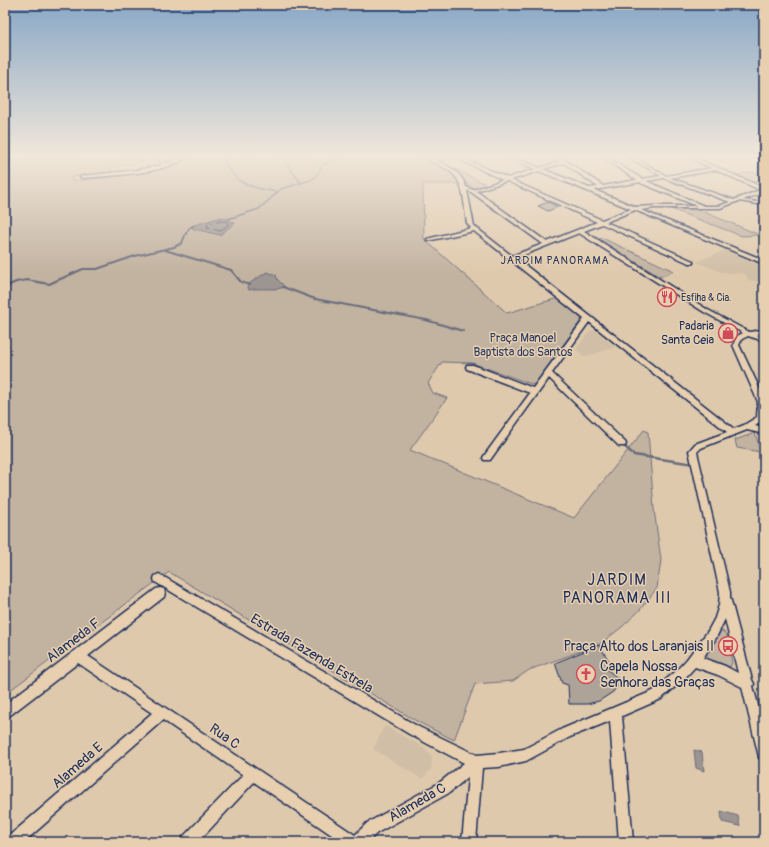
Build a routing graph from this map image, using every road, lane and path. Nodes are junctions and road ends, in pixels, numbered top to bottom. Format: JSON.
{"nodes":[{"id":1,"x":465,"y":196,"type":"edge"},
{"id":2,"x":479,"y":196,"type":"edge"},
{"id":3,"x":542,"y":196,"type":"edge"},
{"id":4,"x":601,"y":196,"type":"edge"},
{"id":5,"x":677,"y":196,"type":"edge"},
{"id":6,"x":718,"y":196,"type":"edge"},
{"id":7,"x":752,"y":196,"type":"edge"},
{"id":8,"x":737,"y":202,"type":"junction"},
{"id":9,"x":764,"y":204,"type":"edge"},
{"id":10,"x":708,"y":208,"type":"junction"},
{"id":11,"x":634,"y":209,"type":"junction"},
{"id":12,"x":601,"y":222,"type":"junction"},
{"id":13,"x":475,"y":229,"type":"junction"},
{"id":14,"x":580,"y":230,"type":"junction"},
{"id":15,"x":428,"y":240,"type":"dead end"},
{"id":16,"x":547,"y":244,"type":"junction"},
{"id":17,"x":512,"y":258,"type":"junction"},
{"id":18,"x":691,"y":262,"type":"dead end"},
{"id":19,"x":764,"y":262,"type":"edge"},
{"id":20,"x":588,"y":318,"type":"junction"},
{"id":21,"x":764,"y":332,"type":"edge"},
{"id":22,"x":749,"y":334,"type":"junction"},
{"id":23,"x":764,"y":339,"type":"edge"},
{"id":24,"x":470,"y":367,"type":"dead end"},
{"id":25,"x":548,"y":373,"type":"junction"},
{"id":26,"x":535,"y":392,"type":"junction"},
{"id":27,"x":763,"y":403,"type":"edge"},
{"id":28,"x":747,"y":427,"type":"junction"},
{"id":29,"x":764,"y":431,"type":"edge"},
{"id":30,"x":733,"y":432,"type":"junction"},
{"id":31,"x":622,"y":444,"type":"dead end"},
{"id":32,"x":487,"y":458,"type":"dead end"},
{"id":33,"x":159,"y":579,"type":"dead end"},
{"id":34,"x":160,"y":593,"type":"dead end"},
{"id":35,"x":725,"y":595,"type":"junction"},
{"id":36,"x":78,"y":656,"type":"junction"},
{"id":37,"x":693,"y":660,"type":"junction"},
{"id":38,"x":748,"y":684,"type":"junction"},
{"id":39,"x":5,"y":712,"type":"edge"},
{"id":40,"x":162,"y":712,"type":"junction"},
{"id":41,"x":616,"y":714,"type":"junction"},
{"id":42,"x":764,"y":753,"type":"edge"},
{"id":43,"x":476,"y":762,"type":"junction"},
{"id":44,"x":254,"y":774,"type":"junction"},
{"id":45,"x":13,"y":842,"type":"edge"},
{"id":46,"x":188,"y":842,"type":"edge"},
{"id":47,"x":354,"y":842,"type":"edge"},
{"id":48,"x":358,"y":842,"type":"edge"},
{"id":49,"x":469,"y":842,"type":"edge"},
{"id":50,"x":626,"y":842,"type":"edge"}],
"edges":[{"from":1,"to":13,"type":"street"},
{"from":2,"to":16,"type":"street"},
{"from":3,"to":12,"type":"street"},
{"from":4,"to":11,"type":"street"},
{"from":5,"to":10,"type":"street"},
{"from":6,"to":8,"type":"street"},
{"from":7,"to":8,"type":"street"},
{"from":8,"to":9,"type":"street"},
{"from":8,"to":10,"type":"street"},
{"from":10,"to":11,"type":"street"},
{"from":11,"to":12,"type":"street"},
{"from":11,"to":19,"type":"street"},
{"from":12,"to":14,"type":"street"},
{"from":12,"to":18,"type":"street"},
{"from":13,"to":15,"type":"street"},
{"from":13,"to":17,"type":"street"},
{"from":14,"to":16,"type":"street"},
{"from":14,"to":22,"type":"street"},
{"from":16,"to":17,"type":"street"},
{"from":17,"to":20,"type":"street"},
{"from":20,"to":25,"type":"street"},
{"from":20,"to":30,"type":"street"},
{"from":21,"to":22,"type":"street"},
{"from":22,"to":23,"type":"street"},
{"from":22,"to":27,"type":"street"},
{"from":24,"to":26,"type":"street"},
{"from":25,"to":26,"type":"street"},
{"from":25,"to":31,"type":"street"},
{"from":26,"to":32,"type":"street"},
{"from":27,"to":28,"type":"street"},
{"from":28,"to":29,"type":"street"},
{"from":28,"to":30,"type":"street"},
{"from":30,"to":35,"type":"street"},
{"from":33,"to":43,"type":"street","name":"Estrada Fazenda Estrela"},
{"from":34,"to":36,"type":"street","name":"Alameda F"},
{"from":35,"to":37,"type":"street"},
{"from":35,"to":38,"type":"street"},
{"from":36,"to":39,"type":"street","name":"Alameda F"},
{"from":36,"to":40,"type":"street","name":"Rua C"},
{"from":37,"to":38,"type":"street"},
{"from":37,"to":41,"type":"street"},
{"from":38,"to":42,"type":"street"},
{"from":40,"to":44,"type":"street","name":"Rua C"},
{"from":40,"to":45,"type":"street","name":"Alameda E"},
{"from":41,"to":43,"type":"street"},
{"from":41,"to":50,"type":"street"},
{"from":43,"to":48,"type":"street","name":"Alameda C"},
{"from":43,"to":49,"type":"street"},
{"from":44,"to":46,"type":"street"},
{"from":44,"to":47,"type":"street","name":"Rua C"}]}
